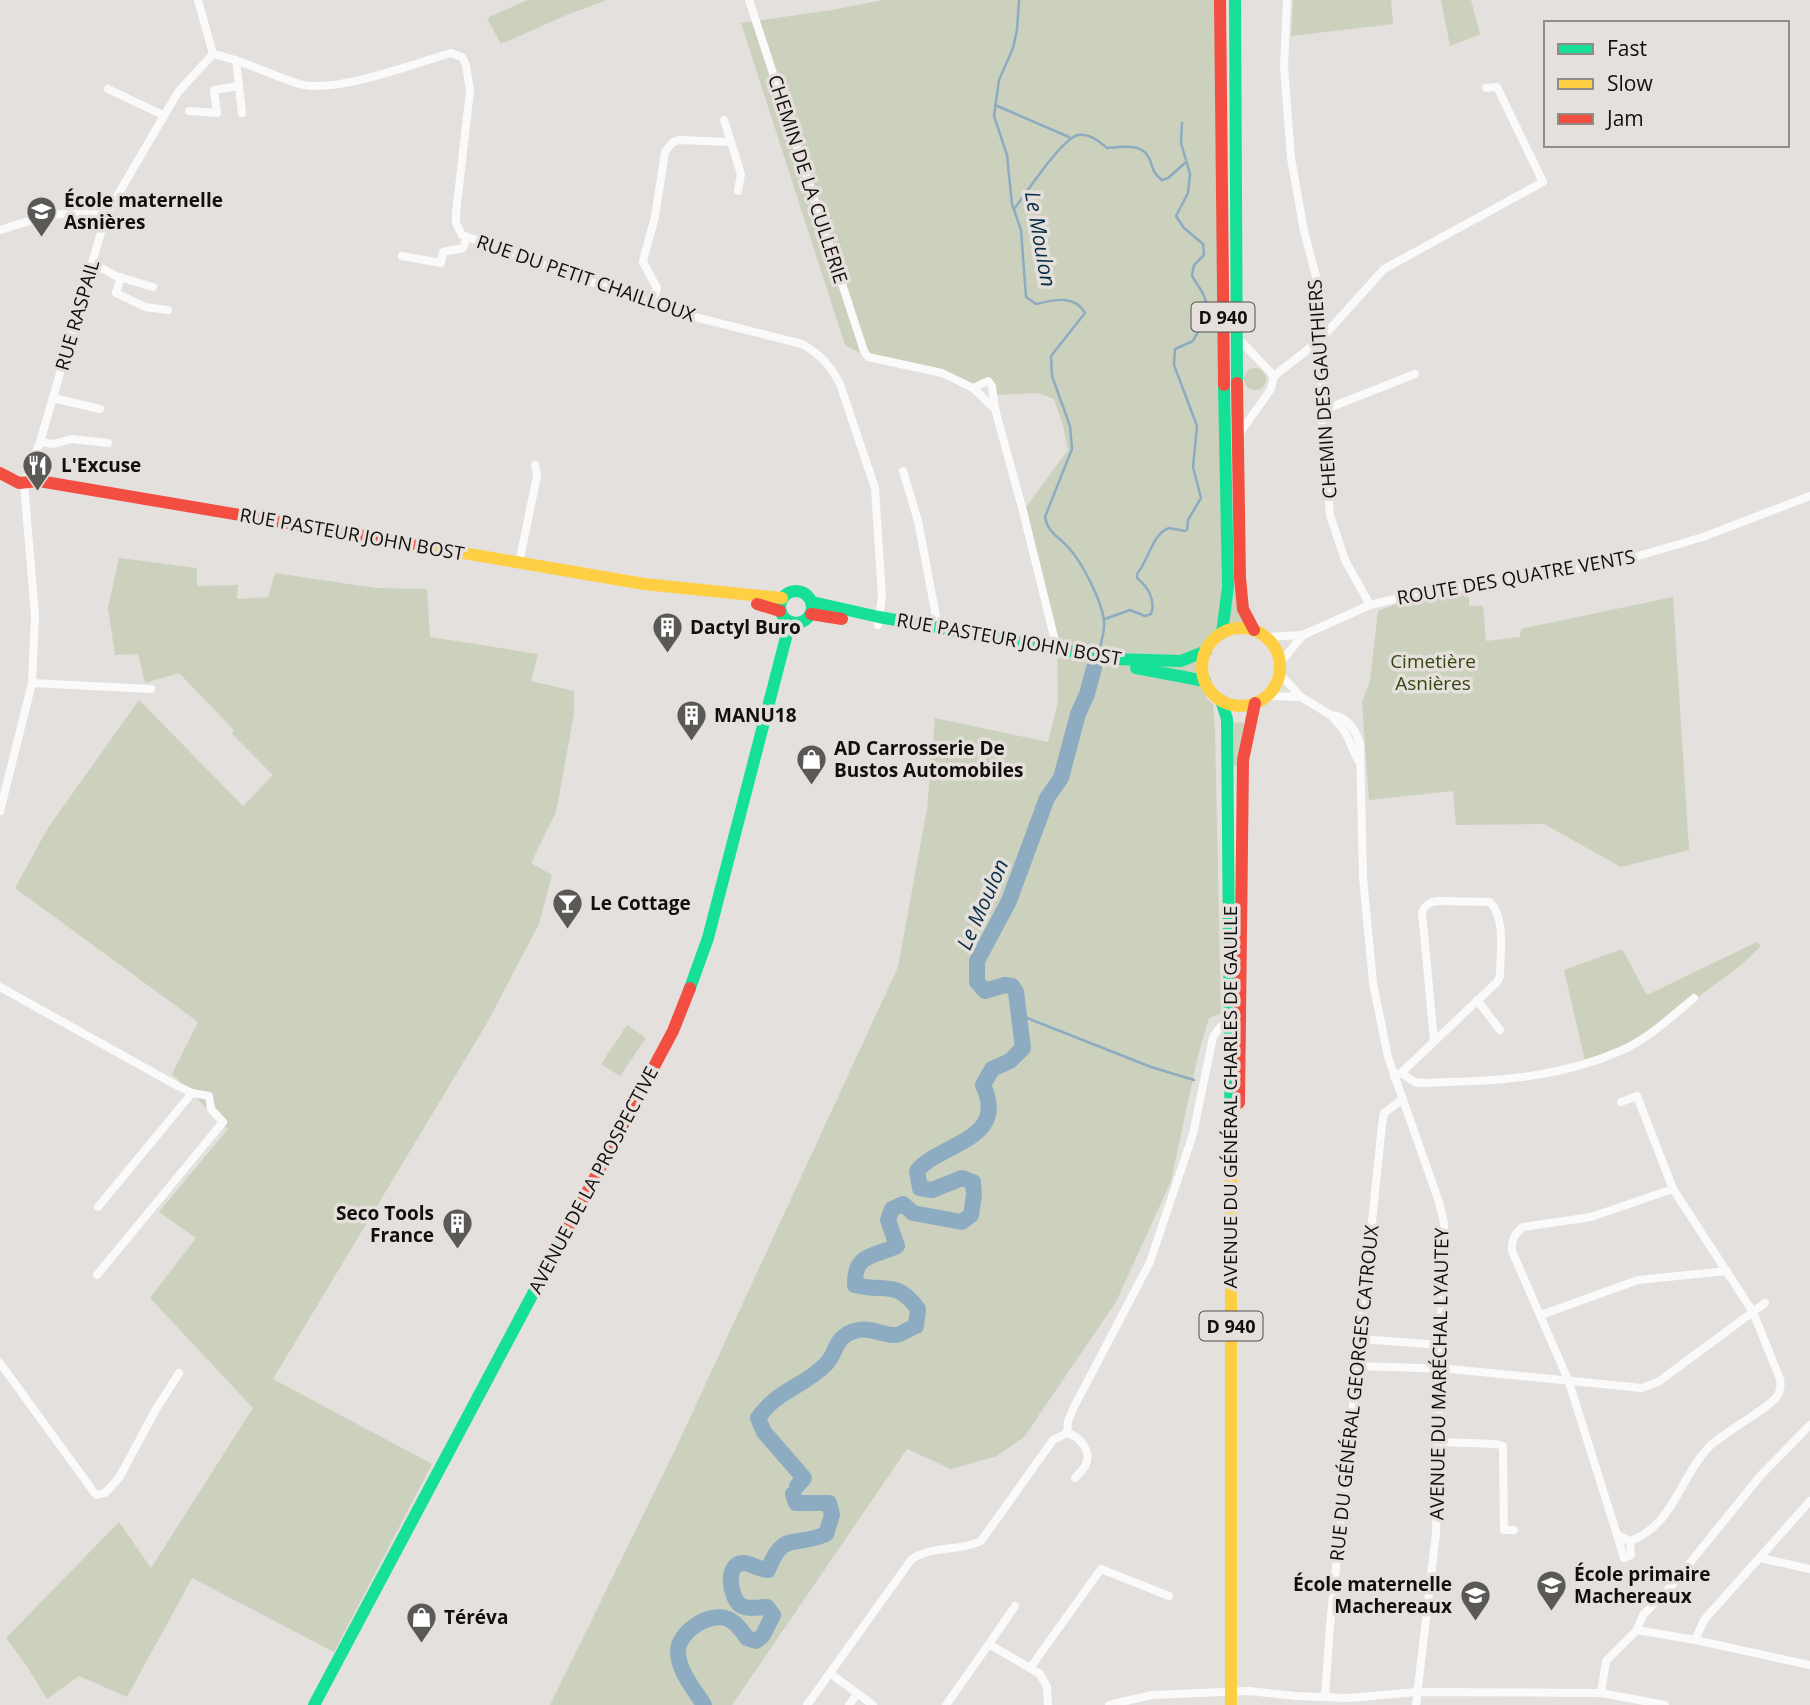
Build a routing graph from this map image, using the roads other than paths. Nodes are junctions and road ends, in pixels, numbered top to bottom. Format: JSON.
{"nodes":[{"id":1,"x":198,"y":0,"type":"edge"},
{"id":2,"x":749,"y":0,"type":"edge"},
{"id":3,"x":1220,"y":0,"type":"edge"},
{"id":4,"x":1235,"y":0,"type":"edge"},
{"id":5,"x":1287,"y":0,"type":"edge"},
{"id":6,"x":213,"y":54,"type":"junction"},
{"id":7,"x":236,"y":60,"type":"junction"},
{"id":8,"x":239,"y":86,"type":"junction"},
{"id":9,"x":1486,"y":88,"type":"dead end"},
{"id":10,"x":108,"y":89,"type":"dead end"},
{"id":11,"x":189,"y":111,"type":"dead end"},
{"id":12,"x":242,"y":113,"type":"dead end"},
{"id":13,"x":163,"y":115,"type":"junction"},
{"id":14,"x":724,"y":120,"type":"dead end"},
{"id":15,"x":731,"y":142,"type":"junction"},
{"id":16,"x":738,"y":191,"type":"dead end"},
{"id":17,"x":106,"y":215,"type":"junction"},
{"id":18,"x":0,"y":230,"type":"edge"},
{"id":19,"x":467,"y":237,"type":"junction"},
{"id":20,"x":402,"y":256,"type":"dead end"},
{"id":21,"x":92,"y":263,"type":"junction"},
{"id":22,"x":121,"y":277,"type":"junction"},
{"id":23,"x":153,"y":287,"type":"dead end"},
{"id":24,"x":652,"y":304,"type":"junction"},
{"id":25,"x":168,"y":310,"type":"dead end"},
{"id":26,"x":1237,"y":337,"type":"junction"},
{"id":27,"x":1320,"y":340,"type":"junction"},
{"id":28,"x":1415,"y":374,"type":"dead end"},
{"id":29,"x":1274,"y":376,"type":"junction"},
{"id":30,"x":973,"y":387,"type":"junction"},
{"id":31,"x":53,"y":397,"type":"junction"},
{"id":32,"x":100,"y":408,"type":"dead end"},
{"id":33,"x":995,"y":409,"type":"junction"},
{"id":34,"x":1321,"y":411,"type":"junction"},
{"id":35,"x":1239,"y":434,"type":"junction"},
{"id":36,"x":40,"y":442,"type":"junction"},
{"id":37,"x":108,"y":443,"type":"dead end"},
{"id":38,"x":535,"y":465,"type":"dead end"},
{"id":39,"x":903,"y":471,"type":"dead end"},
{"id":40,"x":0,"y":473,"type":"edge"},
{"id":41,"x":23,"y":484,"type":"junction"},
{"id":42,"x":1810,"y":496,"type":"edge"},
{"id":43,"x":519,"y":563,"type":"junction"},
{"id":44,"x":781,"y":604,"type":"junction"},
{"id":45,"x":1370,"y":604,"type":"junction"},
{"id":46,"x":811,"y":608,"type":"junction"},
{"id":47,"x":878,"y":621,"type":"junction"},
{"id":48,"x":790,"y":622,"type":"junction"},
{"id":49,"x":938,"y":627,"type":"junction"},
{"id":50,"x":1222,"y":633,"type":"junction"},
{"id":51,"x":1260,"y":634,"type":"junction"},
{"id":52,"x":1303,"y":635,"type":"junction"},
{"id":53,"x":1057,"y":649,"type":"junction"},
{"id":54,"x":1206,"y":651,"type":"junction"},
{"id":55,"x":1085,"y":657,"type":"junction"},
{"id":56,"x":1114,"y":662,"type":"junction"},
{"id":57,"x":1279,"y":668,"type":"junction"},
{"id":58,"x":1205,"y":681,"type":"junction"},
{"id":59,"x":32,"y":683,"type":"junction"},
{"id":60,"x":151,"y":688,"type":"dead end"},
{"id":61,"x":1267,"y":696,"type":"junction"},
{"id":62,"x":1301,"y":697,"type":"junction"},
{"id":63,"x":1221,"y":700,"type":"junction"},
{"id":64,"x":1255,"y":703,"type":"junction"},
{"id":65,"x":1331,"y":715,"type":"junction"},
{"id":66,"x":1358,"y":760,"type":"junction"},
{"id":67,"x":0,"y":811,"type":"edge"},
{"id":68,"x":0,"y":987,"type":"edge"},
{"id":69,"x":1694,"y":998,"type":"dead end"},
{"id":70,"x":1478,"y":1000,"type":"junction"},
{"id":71,"x":1235,"y":1022,"type":"junction"},
{"id":72,"x":1500,"y":1030,"type":"dead end"},
{"id":73,"x":1434,"y":1041,"type":"junction"},
{"id":74,"x":1398,"y":1075,"type":"junction"},
{"id":75,"x":192,"y":1093,"type":"junction"},
{"id":76,"x":1403,"y":1099,"type":"junction"},
{"id":77,"x":1621,"y":1102,"type":"dead end"},
{"id":78,"x":1673,"y":1189,"type":"junction"},
{"id":79,"x":98,"y":1207,"type":"dead end"},
{"id":80,"x":1727,"y":1271,"type":"junction"},
{"id":81,"x":97,"y":1275,"type":"dead end"},
{"id":82,"x":1765,"y":1303,"type":"dead end"},
{"id":83,"x":1753,"y":1312,"type":"junction"},
{"id":84,"x":1541,"y":1314,"type":"junction"},
{"id":85,"x":1360,"y":1339,"type":"junction"},
{"id":86,"x":1441,"y":1345,"type":"junction"},
{"id":87,"x":0,"y":1363,"type":"edge"},
{"id":88,"x":1358,"y":1366,"type":"junction"},
{"id":89,"x":1441,"y":1370,"type":"junction"},
{"id":90,"x":178,"y":1373,"type":"dead end"},
{"id":91,"x":1569,"y":1382,"type":"junction"},
{"id":92,"x":1810,"y":1425,"type":"edge"},
{"id":93,"x":1067,"y":1433,"type":"junction"},
{"id":94,"x":1438,"y":1442,"type":"junction"},
{"id":95,"x":1075,"y":1478,"type":"dead end"},
{"id":96,"x":1810,"y":1501,"type":"edge"},
{"id":97,"x":1514,"y":1530,"type":"dead end"},
{"id":98,"x":1617,"y":1535,"type":"junction"},
{"id":99,"x":1630,"y":1541,"type":"junction"},
{"id":100,"x":1760,"y":1558,"type":"junction"},
{"id":101,"x":1810,"y":1569,"type":"edge"},
{"id":102,"x":1169,"y":1596,"type":"dead end"},
{"id":103,"x":1015,"y":1606,"type":"dead end"},
{"id":104,"x":1637,"y":1630,"type":"junction"},
{"id":105,"x":1695,"y":1640,"type":"junction"},
{"id":106,"x":989,"y":1644,"type":"junction"},
{"id":107,"x":1810,"y":1665,"type":"edge"},
{"id":108,"x":1030,"y":1668,"type":"junction"},
{"id":109,"x":831,"y":1674,"type":"junction"},
{"id":110,"x":1418,"y":1692,"type":"junction"},
{"id":111,"x":1601,"y":1693,"type":"junction"},
{"id":112,"x":857,"y":1694,"type":"junction"},
{"id":113,"x":1234,"y":1696,"type":"edge"},
{"id":114,"x":1325,"y":1697,"type":"junction"},
{"id":115,"x":812,"y":1703,"type":"edge"},
{"id":116,"x":314,"y":1705,"type":"edge"},
{"id":117,"x":849,"y":1705,"type":"edge"},
{"id":118,"x":873,"y":1705,"type":"edge"},
{"id":119,"x":946,"y":1705,"type":"edge"},
{"id":120,"x":1048,"y":1705,"type":"edge"},
{"id":121,"x":1109,"y":1705,"type":"edge"},
{"id":122,"x":1238,"y":1705,"type":"edge"},
{"id":123,"x":1416,"y":1705,"type":"edge"},
{"id":124,"x":1665,"y":1705,"type":"edge"}],
"edges":[{"from":1,"to":6,"type":"street"},
{"from":2,"to":30,"type":"street","name":"CHEMIN DE LA CULLERIE"},
{"from":3,"to":50,"type":"main road","number":"D 940"},
{"from":4,"to":26,"type":"main road","number":"D 940"},
{"from":5,"to":27,"type":"street","name":"CHEMIN DES GAUTHIERS"},
{"from":6,"to":7,"type":"street","name":"RUE DU PETIT CHAILLOUX"},
{"from":6,"to":13,"type":"street","name":"RUE RASPAIL"},
{"from":7,"to":8,"type":"street"},
{"from":7,"to":19,"type":"street","name":"RUE DU PETIT CHAILLOUX"},
{"from":8,"to":11,"type":"street"},
{"from":8,"to":12,"type":"street"},
{"from":9,"to":27,"type":"street"},
{"from":10,"to":13,"type":"street"},
{"from":13,"to":17,"type":"street","name":"RUE RASPAIL"},
{"from":14,"to":15,"type":"street"},
{"from":15,"to":16,"type":"street"},
{"from":15,"to":24,"type":"street"},
{"from":17,"to":18,"type":"street"},
{"from":17,"to":21,"type":"street","name":"RUE RASPAIL"},
{"from":19,"to":20,"type":"street"},
{"from":19,"to":24,"type":"street","name":"RUE DU PETIT CHAILLOUX"},
{"from":21,"to":22,"type":"street"},
{"from":21,"to":31,"type":"street","name":"RUE RASPAIL"},
{"from":22,"to":23,"type":"street"},
{"from":22,"to":25,"type":"street"},
{"from":24,"to":47,"type":"street","name":"RUE DU PETIT CHAILLOUX"},
{"from":26,"to":29,"type":"street"},
{"from":26,"to":35,"type":"main road","number":"D 940"},
{"from":27,"to":29,"type":"street"},
{"from":27,"to":34,"type":"street","name":"CHEMIN DES GAUTHIERS"},
{"from":28,"to":34,"type":"street"},
{"from":29,"to":35,"type":"street"},
{"from":30,"to":33,"type":"street"},
{"from":30,"to":33,"type":"street"},
{"from":31,"to":32,"type":"street"},
{"from":31,"to":36,"type":"street","name":"RUE RASPAIL"},
{"from":33,"to":53,"type":"street"},
{"from":34,"to":45,"type":"street","name":"CHEMIN DES GAUTHIERS"},
{"from":35,"to":51,"type":"main road","number":"D 940"},
{"from":36,"to":37,"type":"street"},
{"from":36,"to":41,"type":"street","name":"RUE RASPAIL"},
{"from":38,"to":43,"type":"street"},
{"from":39,"to":49,"type":"street"},
{"from":40,"to":41,"type":"main road"},
{"from":41,"to":43,"type":"main road","name":"RUE PASTEUR JOHN BOST"},
{"from":41,"to":59,"type":"street"},
{"from":42,"to":45,"type":"street","name":"ROUTE DES QUATRE VENTS"},
{"from":43,"to":44,"type":"main road","name":"RUE PASTEUR JOHN BOST"},
{"from":44,"to":46,"type":"main road"},
{"from":44,"to":48,"type":"main road"},
{"from":45,"to":52,"type":"street","name":"ROUTE DES QUATRE VENTS"},
{"from":46,"to":47,"type":"main road","name":"RUE PASTEUR JOHN BOST"},
{"from":46,"to":48,"type":"main road"},
{"from":47,"to":49,"type":"main road","name":"RUE PASTEUR JOHN BOST"},
{"from":47,"to":55,"type":"main road","name":"RUE PASTEUR JOHN BOST"},
{"from":48,"to":116,"type":"main road","name":"AVENUE DE LA PROSPECTIVE"},
{"from":49,"to":53,"type":"main road","name":"RUE PASTEUR JOHN BOST"},
{"from":50,"to":51,"type":"main road"},
{"from":50,"to":54,"type":"main road"},
{"from":51,"to":52,"type":"street"},
{"from":51,"to":57,"type":"main road"},
{"from":52,"to":57,"type":"street"},
{"from":53,"to":55,"type":"main road","name":"RUE PASTEUR JOHN BOST"},
{"from":54,"to":56,"type":"main road","name":"RUE PASTEUR JOHN BOST"},
{"from":54,"to":58,"type":"main road"},
{"from":55,"to":56,"type":"main road","name":"RUE PASTEUR JOHN BOST"},
{"from":56,"to":58,"type":"main road","name":"RUE PASTEUR JOHN BOST"},
{"from":57,"to":61,"type":"main road"},
{"from":57,"to":62,"type":"street","name":"AVENUE DU MARÉCHAL LYAUTEY"},
{"from":58,"to":63,"type":"main road","name":"AVENUE DU GÉNÉRAL CHARLES DE GAULLE"},
{"from":59,"to":60,"type":"street"},
{"from":59,"to":67,"type":"street"},
{"from":61,"to":62,"type":"street","name":"AVENUE DU MARÉCHAL LYAUTEY"},
{"from":61,"to":64,"type":"main road"},
{"from":62,"to":65,"type":"street","name":"AVENUE DU MARÉCHAL LYAUTEY"},
{"from":63,"to":64,"type":"main road"},
{"from":63,"to":71,"type":"main road","name":"AVENUE DU GÉNÉRAL CHARLES DE GAULLE","number":"D 940"},
{"from":64,"to":71,"type":"main road","name":"AVENUE DU GÉNÉRAL CHARLES DE GAULLE","number":"D 940"},
{"from":65,"to":66,"type":"street","name":"AVENUE DU MARÉCHAL LYAUTEY"},
{"from":65,"to":66,"type":"street","name":"AVENUE DU MARÉCHAL LYAUTEY"},
{"from":66,"to":74,"type":"street","name":"AVENUE DU MARÉCHAL LYAUTEY"},
{"from":68,"to":75,"type":"street"},
{"from":69,"to":74,"type":"street"},
{"from":70,"to":72,"type":"street"},
{"from":70,"to":73,"type":"street"},
{"from":70,"to":73,"type":"street"},
{"from":71,"to":93,"type":"street"},
{"from":71,"to":113,"type":"main road","name":"AVENUE DU GÉNÉRAL CHARLES DE GAULLE","number":"D 940"},
{"from":73,"to":74,"type":"street"},
{"from":74,"to":76,"type":"street","name":"AVENUE DU MARÉCHAL LYAUTEY"},
{"from":75,"to":79,"type":"street"},
{"from":75,"to":81,"type":"street"},
{"from":76,"to":85,"type":"street","name":"RUE DU GÉNÉRAL GEORGES CATROUX"},
{"from":76,"to":86,"type":"street","name":"AVENUE DU MARÉCHAL LYAUTEY"},
{"from":77,"to":78,"type":"street"},
{"from":78,"to":80,"type":"street"},
{"from":78,"to":84,"type":"street"},
{"from":80,"to":83,"type":"street"},
{"from":80,"to":84,"type":"street"},
{"from":82,"to":83,"type":"street"},
{"from":83,"to":91,"type":"street"},
{"from":83,"to":99,"type":"street"},
{"from":84,"to":91,"type":"street"},
{"from":85,"to":86,"type":"street"},
{"from":85,"to":88,"type":"street","name":"RUE DU GÉNÉRAL GEORGES CATROUX"},
{"from":86,"to":89,"type":"street","name":"AVENUE DU MARÉCHAL LYAUTEY"},
{"from":87,"to":90,"type":"street"},
{"from":88,"to":89,"type":"street"},
{"from":88,"to":114,"type":"street","name":"RUE DU GÉNÉRAL GEORGES CATROUX"},
{"from":89,"to":91,"type":"street"},
{"from":89,"to":94,"type":"street","name":"AVENUE DU MARÉCHAL LYAUTEY"},
{"from":91,"to":98,"type":"street"},
{"from":92,"to":104,"type":"street"},
{"from":93,"to":95,"type":"street"},
{"from":93,"to":109,"type":"street"},
{"from":94,"to":97,"type":"street"},
{"from":94,"to":110,"type":"street","name":"AVENUE DU MARÉCHAL LYAUTEY"},
{"from":96,"to":100,"type":"street"},
{"from":98,"to":99,"type":"street"},
{"from":98,"to":99,"type":"street"},
{"from":100,"to":101,"type":"street"},
{"from":100,"to":105,"type":"street"},
{"from":102,"to":108,"type":"street"},
{"from":103,"to":106,"type":"street"},
{"from":104,"to":105,"type":"street"},
{"from":104,"to":111,"type":"street"},
{"from":105,"to":107,"type":"street"},
{"from":106,"to":108,"type":"street"},
{"from":106,"to":119,"type":"street"},
{"from":108,"to":120,"type":"street"},
{"from":109,"to":112,"type":"street"},
{"from":109,"to":115,"type":"street"},
{"from":110,"to":111,"type":"street"},
{"from":110,"to":114,"type":"street"},
{"from":110,"to":123,"type":"street","name":"AVENUE DU MARÉCHAL LYAUTEY"},
{"from":111,"to":124,"type":"street"},
{"from":112,"to":117,"type":"street"},
{"from":112,"to":118,"type":"street"},
{"from":113,"to":114,"type":"street"},
{"from":113,"to":121,"type":"street"},
{"from":113,"to":122,"type":"main road","name":"AVENUE DU GÉNÉRAL CHARLES DE GAULLE","number":"D 940"}]}
